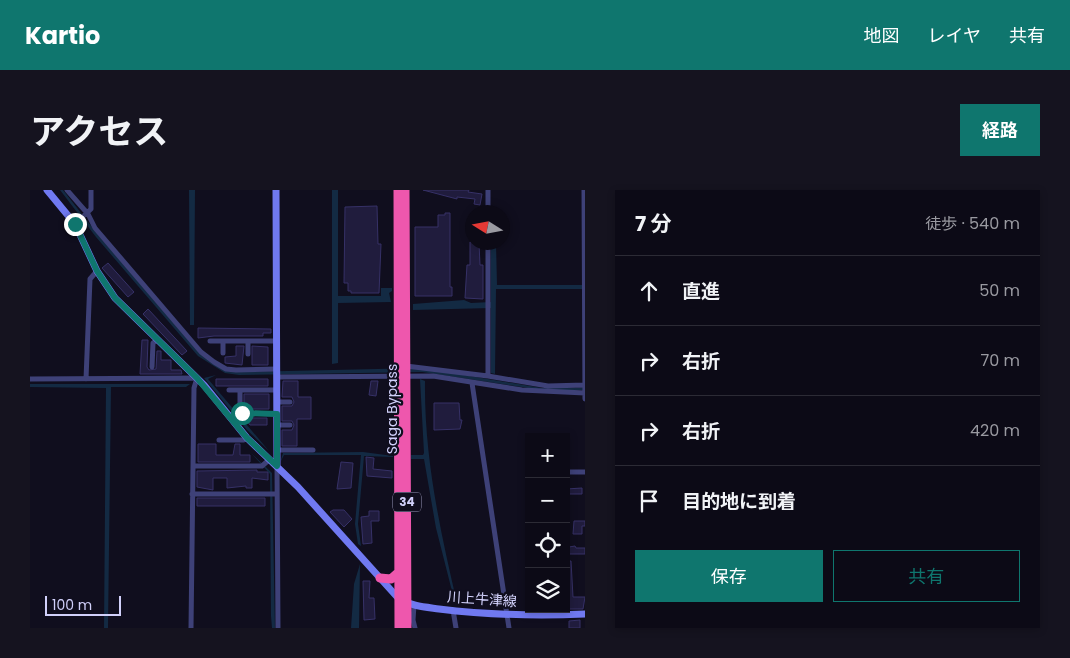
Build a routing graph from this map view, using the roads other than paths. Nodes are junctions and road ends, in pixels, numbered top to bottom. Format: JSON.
{"nodes":[{"id":1,"x":47,"y":190,"type":"edge"},
{"id":2,"x":67,"y":190,"type":"edge"},
{"id":3,"x":91,"y":190,"type":"edge"},
{"id":4,"x":276,"y":190,"type":"edge"},
{"id":5,"x":398,"y":190,"type":"edge"},
{"id":6,"x":405,"y":190,"type":"edge"},
{"id":7,"x":488,"y":190,"type":"edge"},
{"id":8,"x":584,"y":190,"type":"edge"},
{"id":9,"x":488,"y":205,"type":"edge"},
{"id":10,"x":82,"y":218,"type":"junction"},
{"id":11,"x":488,"y":250,"type":"edge"},
{"id":12,"x":97,"y":271,"type":"junction"},
{"id":13,"x":584,"y":283,"type":"edge"},
{"id":14,"x":584,"y":291,"type":"edge"},
{"id":15,"x":156,"y":340,"type":"junction"},
{"id":16,"x":210,"y":341,"type":"dead end"},
{"id":17,"x":223,"y":341,"type":"junction"},
{"id":18,"x":248,"y":341,"type":"junction"},
{"id":19,"x":277,"y":341,"type":"junction"},
{"id":20,"x":222,"y":353,"type":"dead end"},
{"id":21,"x":248,"y":354,"type":"dead end"},
{"id":22,"x":152,"y":367,"type":"dead end"},
{"id":23,"x":403,"y":372,"type":"junction"},
{"id":24,"x":277,"y":373,"type":"junction"},
{"id":25,"x":488,"y":376,"type":"junction"},
{"id":26,"x":197,"y":378,"type":"junction"},
{"id":27,"x":86,"y":379,"type":"junction"},
{"id":28,"x":30,"y":380,"type":"edge"},
{"id":29,"x":472,"y":383,"type":"junction"},
{"id":30,"x":585,"y":385,"type":"edge"},
{"id":31,"x":229,"y":390,"type":"dead end"},
{"id":32,"x":240,"y":390,"type":"junction"},
{"id":33,"x":277,"y":390,"type":"junction"},
{"id":34,"x":585,"y":393,"type":"edge"},
{"id":35,"x":585,"y":399,"type":"edge"},
{"id":36,"x":277,"y":402,"type":"junction"},
{"id":37,"x":290,"y":402,"type":"dead end"},
{"id":38,"x":277,"y":414,"type":"junction"},
{"id":39,"x":277,"y":425,"type":"junction"},
{"id":40,"x":290,"y":425,"type":"dead end"},
{"id":41,"x":247,"y":438,"type":"junction"},
{"id":42,"x":219,"y":440,"type":"dead end"},
{"id":43,"x":277,"y":450,"type":"junction"},
{"id":44,"x":313,"y":450,"type":"dead end"},
{"id":45,"x":266,"y":463,"type":"junction"},
{"id":46,"x":193,"y":466,"type":"junction"},
{"id":47,"x":277,"y":466,"type":"junction"},
{"id":48,"x":570,"y":472,"type":"edge"},
{"id":49,"x":585,"y":472,"type":"edge"},
{"id":50,"x":192,"y":494,"type":"junction"},
{"id":51,"x":277,"y":494,"type":"junction"},
{"id":52,"x":399,"y":572,"type":"junction"},
{"id":53,"x":380,"y":578,"type":"junction"},
{"id":54,"x":407,"y":603,"type":"junction"},
{"id":55,"x":453,"y":610,"type":"junction"},
{"id":56,"x":508,"y":614,"type":"junction"},
{"id":57,"x":585,"y":614,"type":"edge"},
{"id":58,"x":192,"y":628,"type":"edge"},
{"id":59,"x":278,"y":628,"type":"edge"},
{"id":60,"x":399,"y":628,"type":"edge"},
{"id":61,"x":407,"y":628,"type":"edge"},
{"id":62,"x":415,"y":628,"type":"edge"},
{"id":63,"x":456,"y":628,"type":"edge"},
{"id":64,"x":510,"y":628,"type":"edge"}],
"edges":[{"from":1,"to":10,"type":"street"},
{"from":2,"to":10,"type":"street"},
{"from":3,"to":10,"type":"street"},
{"from":4,"to":19,"type":"street"},
{"from":5,"to":23,"type":"highway","name":"Saga Bypass","number":"34"},
{"from":6,"to":23,"type":"highway","name":"Saga Bypass","number":"34"},
{"from":7,"to":9,"type":"street"},
{"from":8,"to":13,"type":"street"},
{"from":10,"to":12,"type":"street"},
{"from":10,"to":24,"type":"street"},
{"from":11,"to":25,"type":"street"},
{"from":12,"to":15,"type":"street"},
{"from":12,"to":27,"type":"street"},
{"from":13,"to":14,"type":"street"},
{"from":14,"to":30,"type":"street"},
{"from":15,"to":22,"type":"street"},
{"from":15,"to":26,"type":"street"},
{"from":16,"to":17,"type":"street"},
{"from":17,"to":18,"type":"street"},
{"from":17,"to":20,"type":"street"},
{"from":18,"to":19,"type":"street"},
{"from":18,"to":21,"type":"street"},
{"from":19,"to":24,"type":"street"},
{"from":23,"to":24,"type":"street"},
{"from":23,"to":25,"type":"street"},
{"from":23,"to":29,"type":"street"},
{"from":23,"to":52,"type":"highway","name":"Saga Bypass","number":"34"},
{"from":23,"to":54,"type":"highway","name":"Saga Bypass","number":"34"},
{"from":24,"to":33,"type":"street"},
{"from":25,"to":30,"type":"street"},
{"from":26,"to":27,"type":"street"},
{"from":26,"to":41,"type":"street"},
{"from":26,"to":46,"type":"street"},
{"from":27,"to":28,"type":"street"},
{"from":29,"to":34,"type":"street"},
{"from":29,"to":56,"type":"street"},
{"from":30,"to":34,"type":"street"},
{"from":31,"to":32,"type":"street"},
{"from":32,"to":33,"type":"street"},
{"from":32,"to":38,"type":"street"},
{"from":33,"to":36,"type":"street"},
{"from":34,"to":35,"type":"street"},
{"from":36,"to":37,"type":"street"},
{"from":36,"to":38,"type":"street"},
{"from":38,"to":39,"type":"street"},
{"from":39,"to":40,"type":"street"},
{"from":39,"to":43,"type":"street"},
{"from":41,"to":42,"type":"street"},
{"from":41,"to":45,"type":"street"},
{"from":43,"to":44,"type":"street"},
{"from":43,"to":47,"type":"street"},
{"from":45,"to":46,"type":"street"},
{"from":45,"to":47,"type":"street"},
{"from":46,"to":50,"type":"street"},
{"from":47,"to":51,"type":"street"},
{"from":47,"to":53,"type":"street"},
{"from":48,"to":49,"type":"street"},
{"from":50,"to":51,"type":"street"},
{"from":50,"to":58,"type":"street"},
{"from":51,"to":59,"type":"street"},
{"from":52,"to":53,"type":"highway"},
{"from":52,"to":54,"type":"highway","name":"Saga Bypass","number":"34"},
{"from":53,"to":54,"type":"street"},
{"from":54,"to":55,"type":"street","name":"川上牛津線"},
{"from":54,"to":60,"type":"highway","name":"Saga Bypass","number":"34"},
{"from":54,"to":61,"type":"highway","name":"Saga Bypass","number":"34"},
{"from":54,"to":62,"type":"street"},
{"from":55,"to":56,"type":"street","name":"川上牛津線"},
{"from":55,"to":63,"type":"street"},
{"from":56,"to":57,"type":"street","name":"川上牛津線"},
{"from":56,"to":64,"type":"street"}]}
